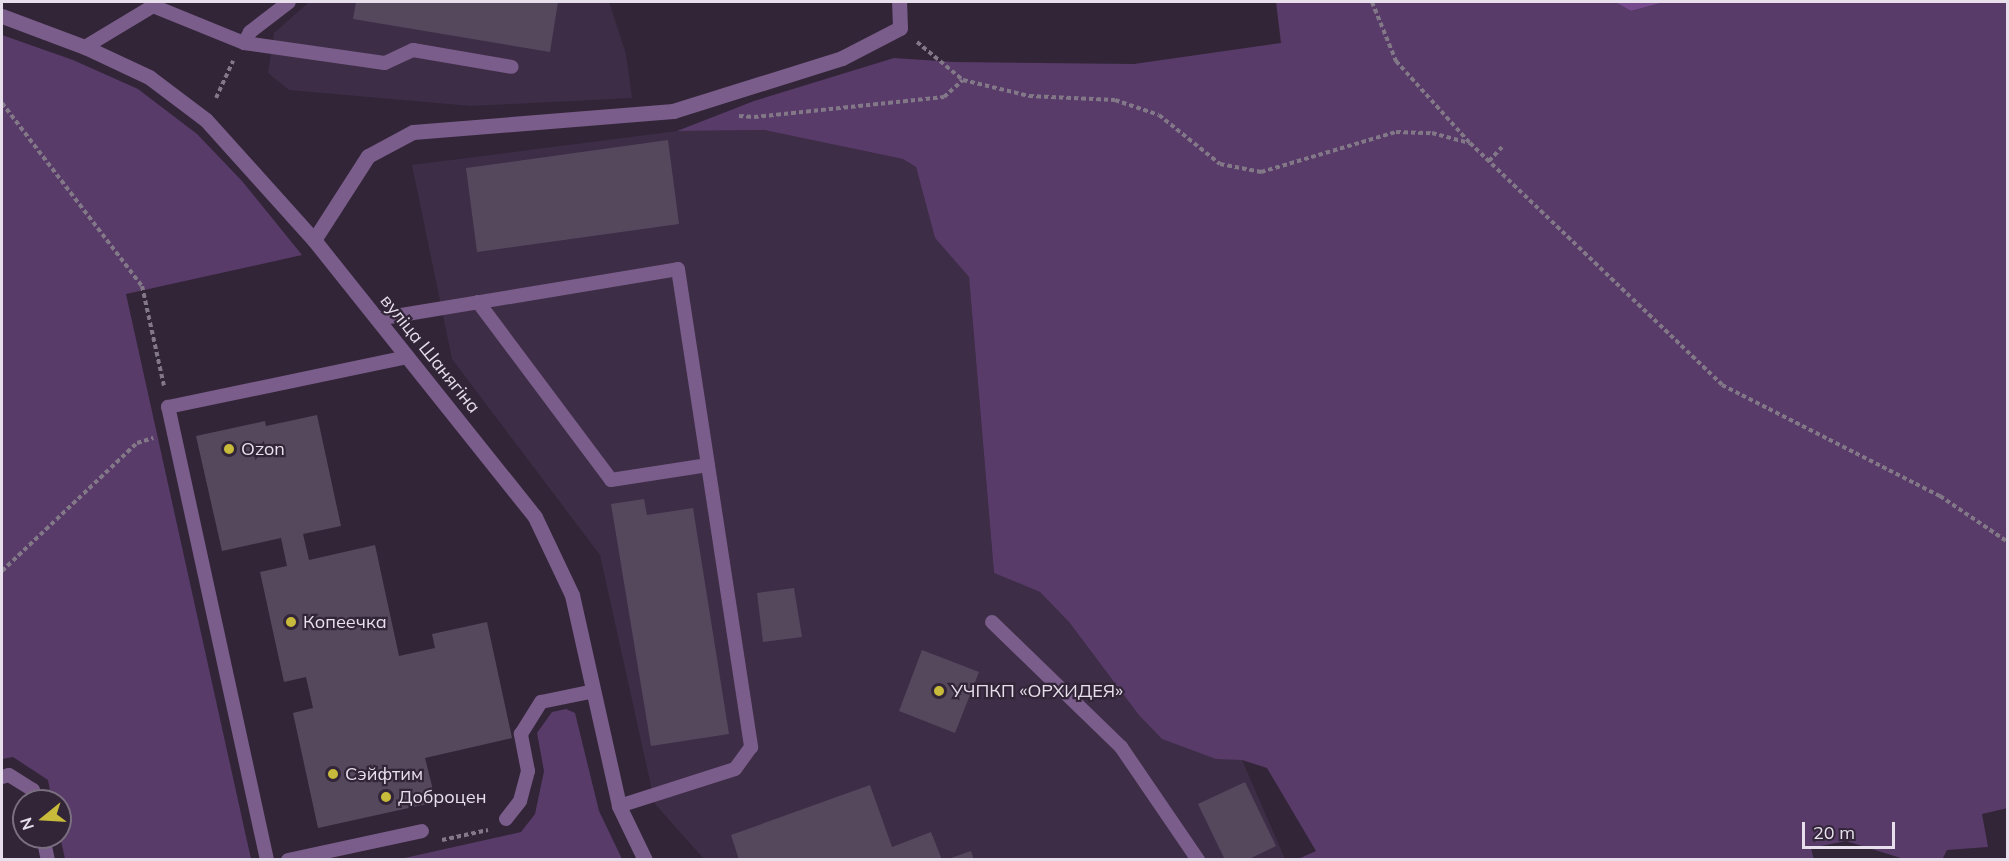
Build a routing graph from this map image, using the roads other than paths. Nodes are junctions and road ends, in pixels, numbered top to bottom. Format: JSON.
{"nodes":[{"id":1,"x":289,"y":2,"type":"edge"},
{"id":2,"x":899,"y":2,"type":"edge"},
{"id":3,"x":2,"y":16,"type":"edge"},
{"id":4,"x":244,"y":43,"type":"junction"},
{"id":5,"x":85,"y":47,"type":"junction"},
{"id":6,"x":512,"y":67,"type":"dead end"},
{"id":7,"x":314,"y":240,"type":"junction"},
{"id":8,"x":478,"y":302,"type":"junction"},
{"id":9,"x":377,"y":319,"type":"junction"},
{"id":10,"x":408,"y":357,"type":"junction"},
{"id":11,"x":708,"y":465,"type":"junction"},
{"id":12,"x":992,"y":622,"type":"dead end"},
{"id":13,"x":594,"y":691,"type":"junction"},
{"id":14,"x":2,"y":777,"type":"edge"},
{"id":15,"x":31,"y":789,"type":"edge"},
{"id":16,"x":619,"y":806,"type":"junction"},
{"id":17,"x":506,"y":819,"type":"road end"},
{"id":18,"x":422,"y":831,"type":"road end"},
{"id":19,"x":267,"y":860,"type":"edge"},
{"id":20,"x":288,"y":860,"type":"edge"},
{"id":21,"x":645,"y":860,"type":"edge"},
{"id":22,"x":1198,"y":860,"type":"edge"}],
"edges":[{"from":1,"to":4,"type":"lane"},
{"from":2,"to":7,"type":"street"},
{"from":3,"to":5,"type":"street","name":"вуліца Шанягіна"},
{"from":4,"to":5,"type":"lane"},
{"from":4,"to":6,"type":"lane"},
{"from":5,"to":7,"type":"street","name":"вуліца Шанягіна"},
{"from":7,"to":9,"type":"street","name":"вуліца Шанягіна"},
{"from":8,"to":9,"type":"lane"},
{"from":8,"to":11,"type":"lane"},
{"from":8,"to":11,"type":"lane"},
{"from":9,"to":10,"type":"street","name":"вуліца Шанягіна"},
{"from":10,"to":13,"type":"street","name":"вуліца Шанягіна"},
{"from":10,"to":19,"type":"lane"},
{"from":11,"to":16,"type":"lane"},
{"from":12,"to":22,"type":"lane"},
{"from":13,"to":16,"type":"street","name":"вуліца Шанягіна"},
{"from":13,"to":17,"type":"lane"},
{"from":14,"to":15,"type":"lane"},
{"from":16,"to":21,"type":"street","name":"вуліца Шанягіна"},
{"from":18,"to":20,"type":"lane"}]}
